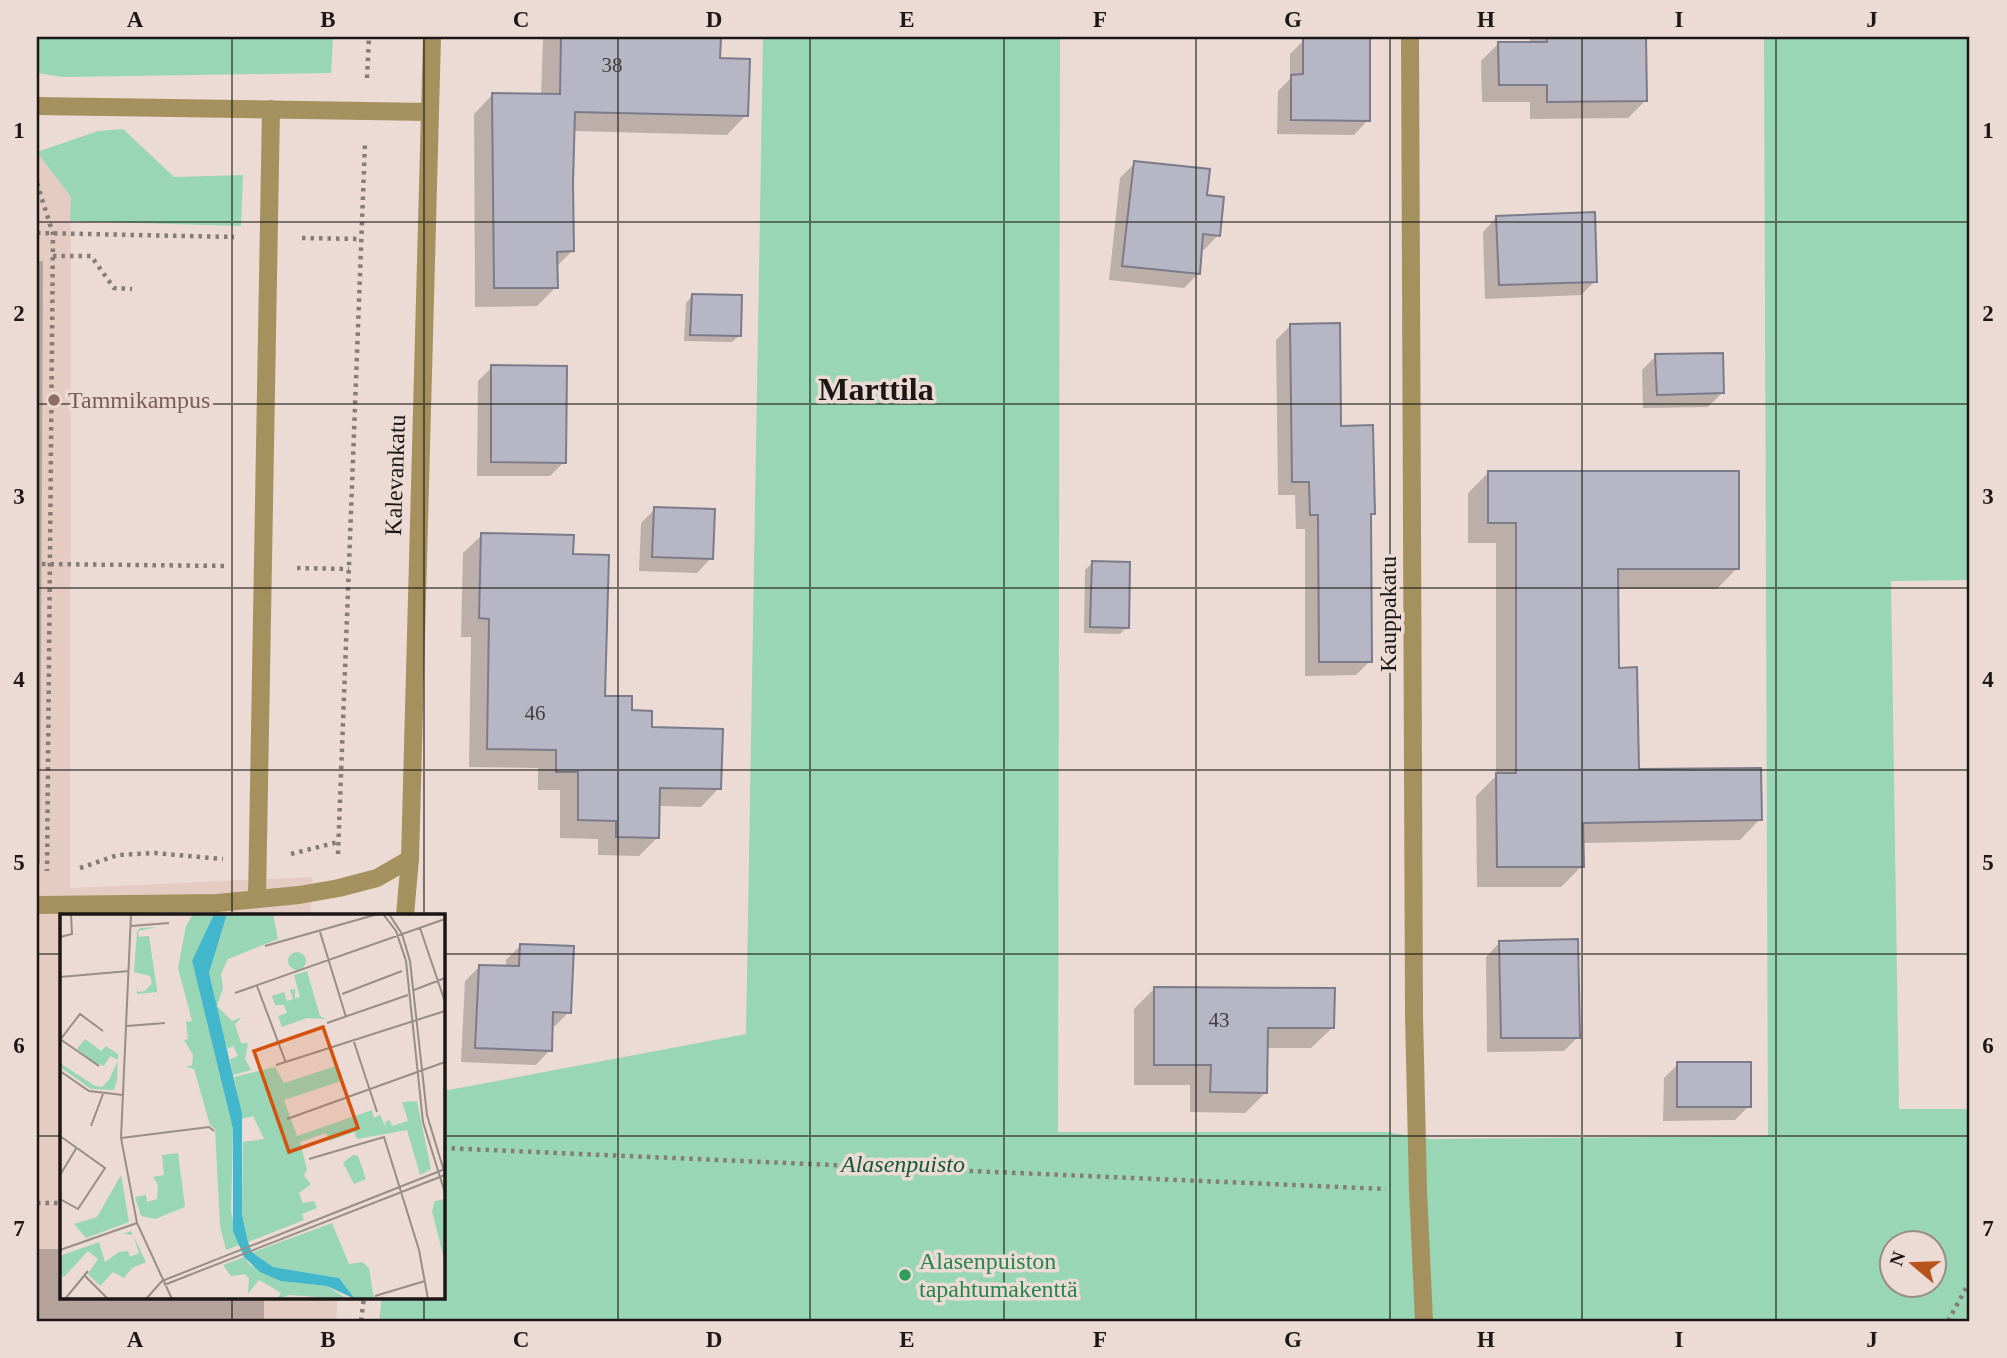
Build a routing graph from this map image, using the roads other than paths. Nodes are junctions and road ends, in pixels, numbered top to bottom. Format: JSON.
{"nodes":[{"id":1,"x":432,"y":37,"type":"edge"},
{"id":2,"x":1409,"y":37,"type":"edge"},
{"id":3,"x":37,"y":106,"type":"edge"},
{"id":4,"x":271,"y":110,"type":"junction"},
{"id":5,"x":430,"y":112,"type":"junction"},
{"id":6,"x":410,"y":859,"type":"junction"},
{"id":7,"x":257,"y":899,"type":"junction"},
{"id":8,"x":37,"y":905,"type":"edge"},
{"id":9,"x":217,"y":909,"type":"edge"},
{"id":10,"x":94,"y":910,"type":"edge"},
{"id":11,"x":405,"y":914,"type":"edge"},
{"id":12,"x":1424,"y":1321,"type":"edge"}],
"edges":[{"from":1,"to":5,"type":"street","name":"Kalevankatu"},
{"from":2,"to":12,"type":"street","name":"Kauppakatu"},
{"from":3,"to":4,"type":"street"},
{"from":4,"to":5,"type":"street"},
{"from":4,"to":7,"type":"street"},
{"from":5,"to":6,"type":"street","name":"Kalevankatu"},
{"from":6,"to":7,"type":"street"},
{"from":6,"to":11,"type":"street","name":"Kalevankatu"},
{"from":7,"to":9,"type":"street"},
{"from":8,"to":10,"type":"street"},
{"from":9,"to":10,"type":"street"}]}
